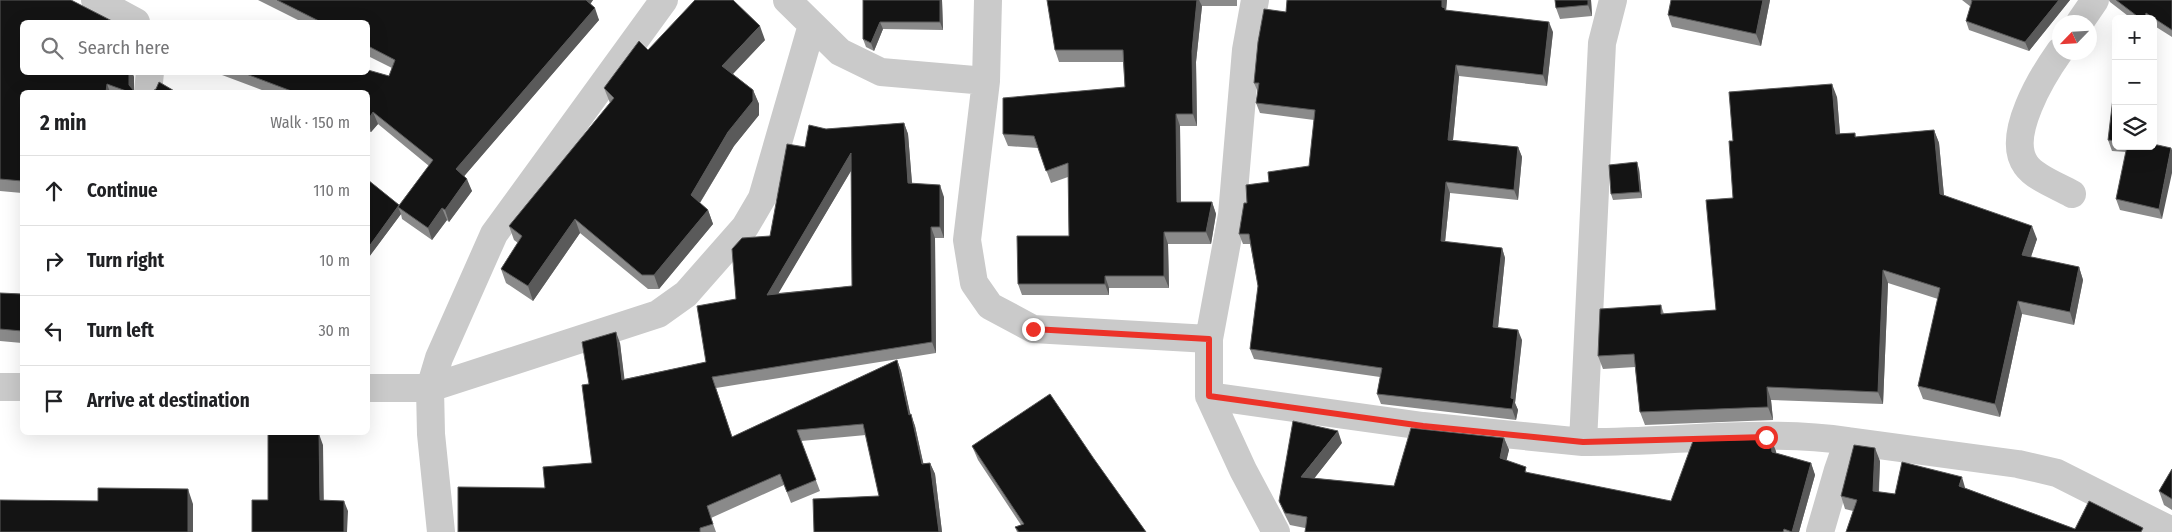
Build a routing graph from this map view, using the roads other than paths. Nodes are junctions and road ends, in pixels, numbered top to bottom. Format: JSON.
{"nodes":[{"id":1,"x":664,"y":0,"type":"edge"},
{"id":2,"x":788,"y":0,"type":"edge"},
{"id":3,"x":988,"y":0,"type":"edge"},
{"id":4,"x":1256,"y":0,"type":"edge"},
{"id":5,"x":1613,"y":0,"type":"edge"},
{"id":6,"x":2095,"y":0,"type":"edge"},
{"id":7,"x":100,"y":1,"type":"edge"},
{"id":8,"x":2085,"y":15,"type":"edge"},
{"id":9,"x":133,"y":20,"type":"edge"},
{"id":10,"x":812,"y":25,"type":"junction"},
{"id":11,"x":2055,"y":60,"type":"edge"},
{"id":12,"x":150,"y":75,"type":"edge"},
{"id":13,"x":986,"y":81,"type":"junction"},
{"id":14,"x":148,"y":90,"type":"edge"},
{"id":15,"x":2072,"y":194,"type":"dead end"},
{"id":16,"x":1209,"y":339,"type":"junction"},
{"id":17,"x":0,"y":387,"type":"edge"},
{"id":18,"x":20,"y":387,"type":"edge"},
{"id":19,"x":370,"y":388,"type":"edge"},
{"id":20,"x":430,"y":388,"type":"junction"},
{"id":21,"x":1209,"y":396,"type":"junction"},
{"id":22,"x":1848,"y":441,"type":"junction"},
{"id":23,"x":1583,"y":442,"type":"junction"},
{"id":24,"x":2172,"y":530,"type":"edge"},
{"id":25,"x":441,"y":532,"type":"edge"},
{"id":26,"x":1276,"y":532,"type":"edge"},
{"id":27,"x":1820,"y":532,"type":"edge"}],
"edges":[{"from":1,"to":20,"type":"street"},
{"from":2,"to":10,"type":"street"},
{"from":3,"to":13,"type":"street"},
{"from":4,"to":16,"type":"street"},
{"from":5,"to":23,"type":"street"},
{"from":6,"to":8,"type":"street"},
{"from":7,"to":9,"type":"street"},
{"from":10,"to":13,"type":"street"},
{"from":10,"to":20,"type":"street"},
{"from":11,"to":15,"type":"street"},
{"from":12,"to":14,"type":"street"},
{"from":13,"to":16,"type":"street"},
{"from":16,"to":21,"type":"street"},
{"from":17,"to":18,"type":"street"},
{"from":19,"to":20,"type":"street"},
{"from":20,"to":25,"type":"street"},
{"from":21,"to":23,"type":"street"},
{"from":21,"to":26,"type":"street"},
{"from":22,"to":23,"type":"street"},
{"from":22,"to":24,"type":"street"},
{"from":22,"to":27,"type":"street"}]}
